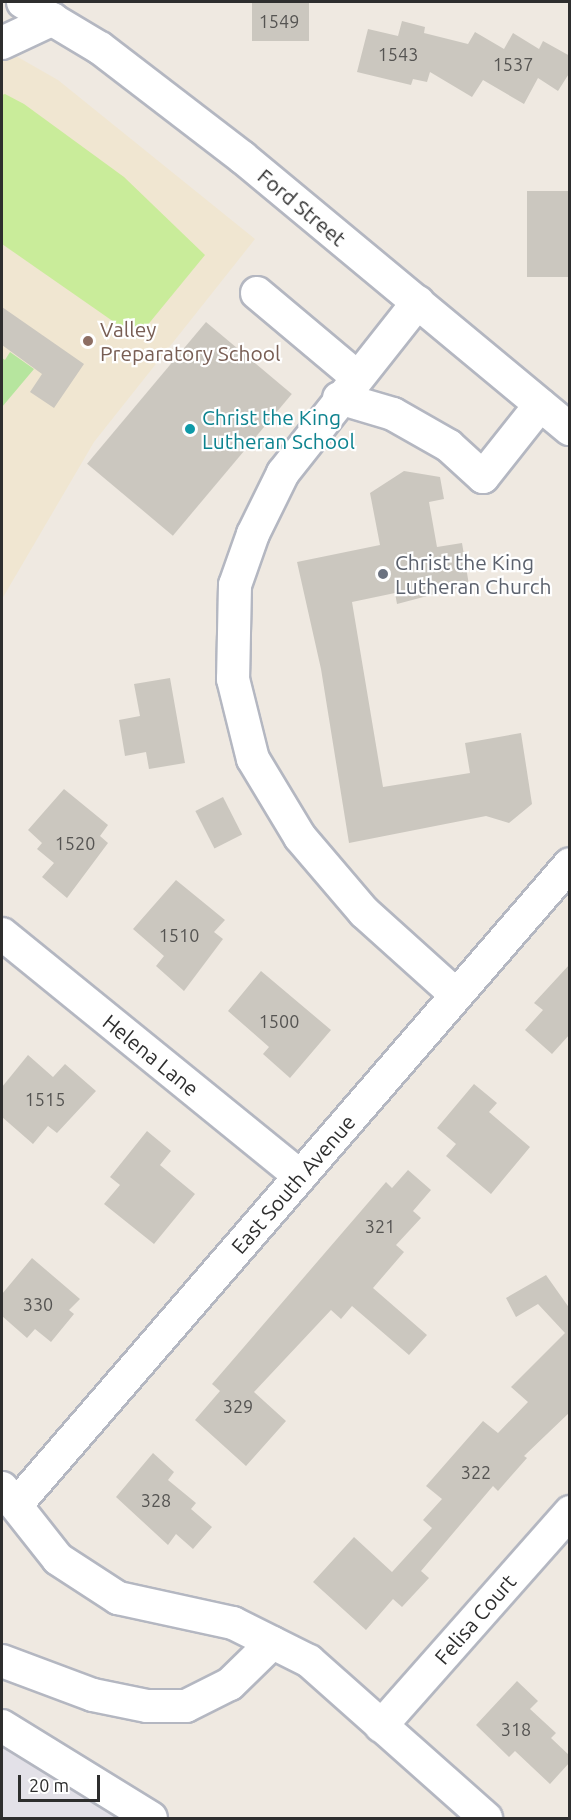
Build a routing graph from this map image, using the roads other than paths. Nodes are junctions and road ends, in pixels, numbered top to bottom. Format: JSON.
{"nodes":[{"id":1,"x":23,"y":2,"type":"edge"},
{"id":2,"x":53,"y":19,"type":"junction"},
{"id":3,"x":2,"y":36,"type":"edge"},
{"id":4,"x":2,"y":43,"type":"edge"},
{"id":5,"x":256,"y":293,"type":"dead end"},
{"id":6,"x":418,"y":302,"type":"junction"},
{"id":7,"x":348,"y":387,"type":"junction"},
{"id":8,"x":540,"y":405,"type":"junction"},
{"id":9,"x":570,"y":429,"type":"edge"},
{"id":10,"x":570,"y":864,"type":"edge"},
{"id":11,"x":2,"y":934,"type":"edge"},
{"id":12,"x":455,"y":994,"type":"junction"},
{"id":13,"x":300,"y":1176,"type":"junction"},
{"id":14,"x":9,"y":1496,"type":"edge"},
{"id":15,"x":570,"y":1512,"type":"edge"},
{"id":16,"x":272,"y":1643,"type":"junction"},
{"id":17,"x":2,"y":1661,"type":"edge"},
{"id":18,"x":2,"y":1726,"type":"edge"},
{"id":19,"x":381,"y":1726,"type":"junction"},
{"id":20,"x":151,"y":1818,"type":"edge"},
{"id":21,"x":486,"y":1818,"type":"edge"}],
"edges":[{"from":1,"to":2,"type":"street","name":"Ford Street"},
{"from":2,"to":3,"type":"street"},
{"from":2,"to":4,"type":"street"},
{"from":2,"to":6,"type":"street","name":"Ford Street"},
{"from":5,"to":7,"type":"street"},
{"from":6,"to":7,"type":"street"},
{"from":6,"to":8,"type":"street","name":"Ford Street"},
{"from":7,"to":8,"type":"street"},
{"from":7,"to":12,"type":"street"},
{"from":8,"to":9,"type":"street","name":"Ford Street"},
{"from":10,"to":12,"type":"street","name":"East South Avenue"},
{"from":11,"to":13,"type":"street","name":"Helena Lane"},
{"from":12,"to":13,"type":"street","name":"East South Avenue"},
{"from":13,"to":14,"type":"street","name":"East South Avenue"},
{"from":14,"to":16,"type":"street"},
{"from":15,"to":19,"type":"street","name":"Felisa Court"},
{"from":16,"to":17,"type":"street"},
{"from":16,"to":19,"type":"street"},
{"from":18,"to":20,"type":"street"},
{"from":19,"to":21,"type":"street"}]}
